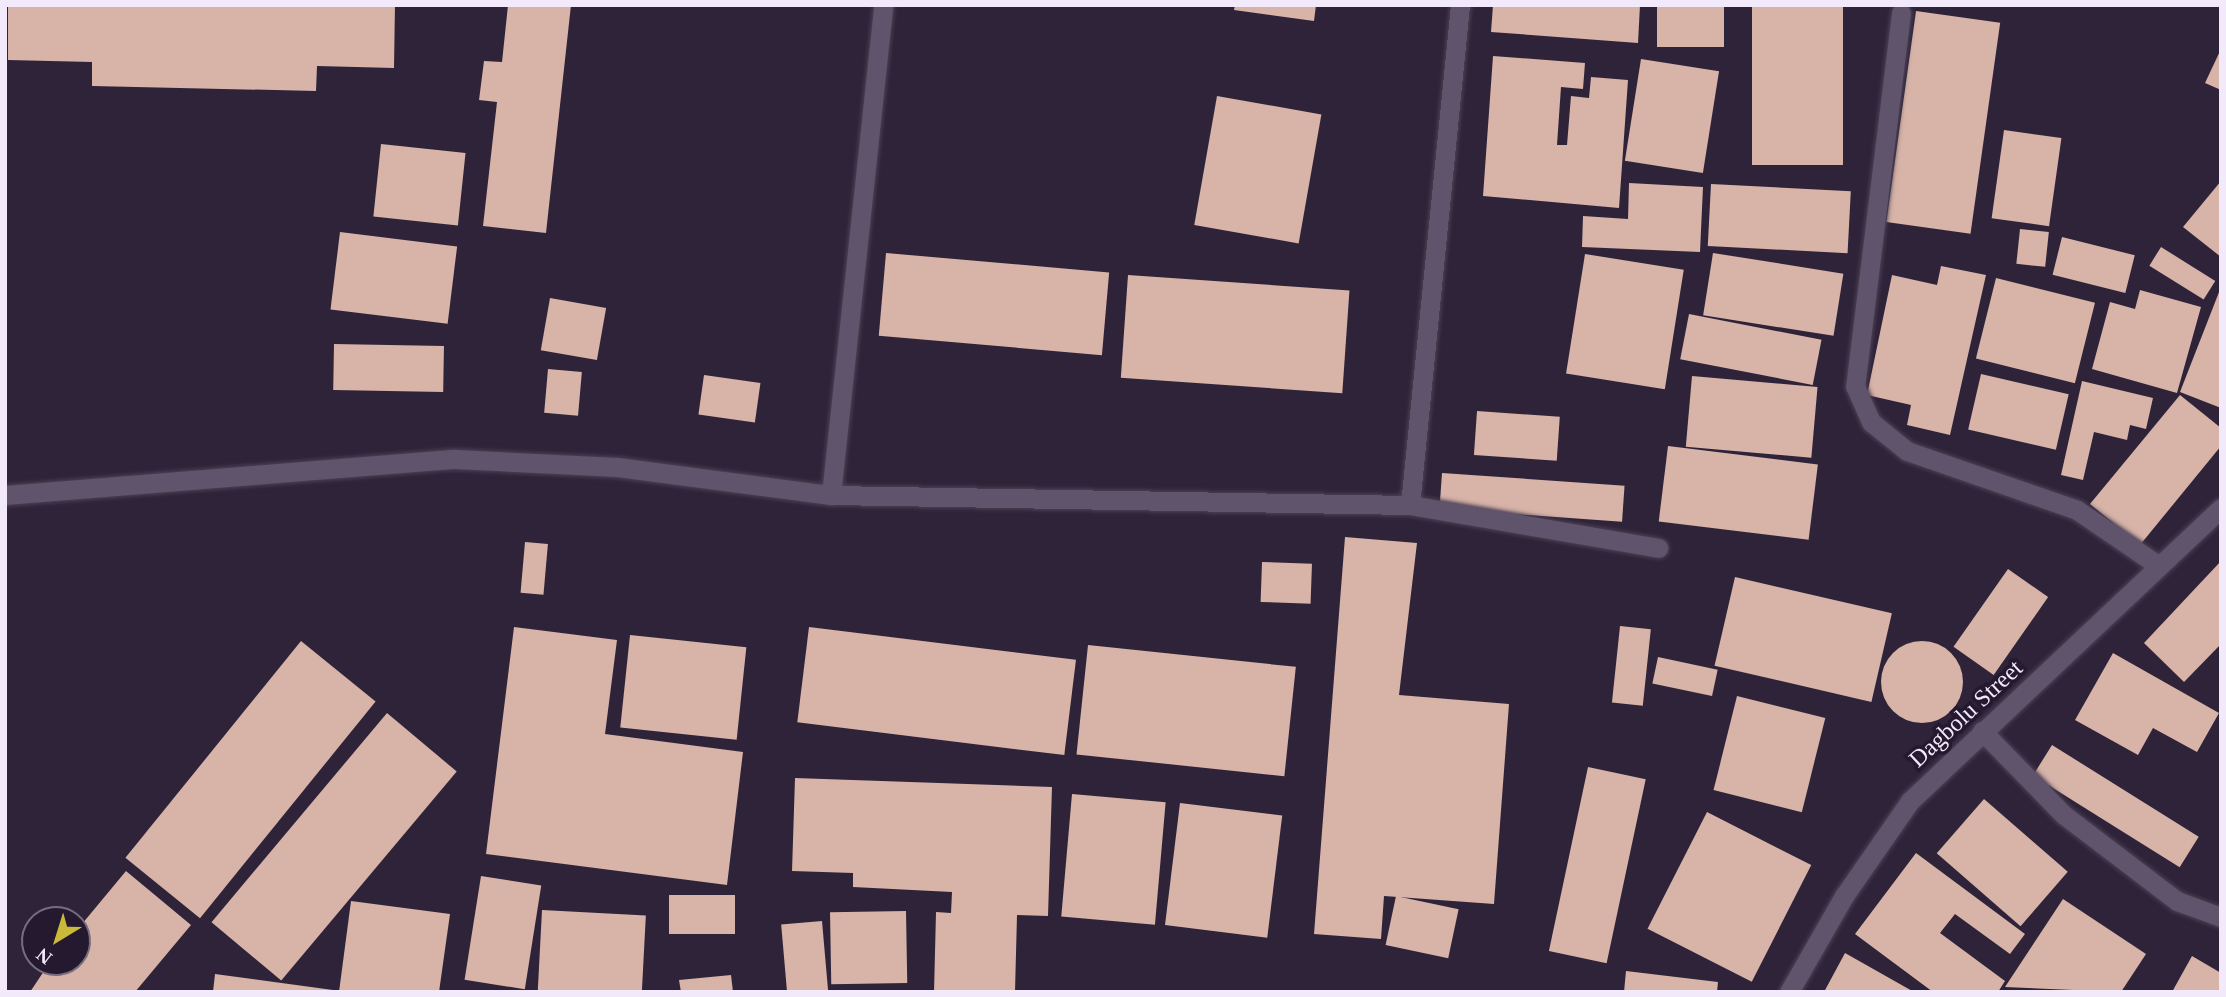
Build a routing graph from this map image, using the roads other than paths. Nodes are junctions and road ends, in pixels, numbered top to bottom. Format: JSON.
{"nodes":[{"id":1,"x":883,"y":5,"type":"edge"},
{"id":2,"x":1460,"y":5,"type":"edge"},
{"id":3,"x":1901,"y":13,"type":"dead end"},
{"id":4,"x":5,"y":495,"type":"edge"},
{"id":5,"x":831,"y":495,"type":"junction"},
{"id":6,"x":1410,"y":505,"type":"junction"},
{"id":7,"x":2221,"y":508,"type":"edge"},
{"id":8,"x":1658,"y":548,"type":"dead end"},
{"id":9,"x":2159,"y":566,"type":"junction"},
{"id":10,"x":1982,"y":731,"type":"junction"},
{"id":11,"x":2221,"y":917,"type":"edge"},
{"id":12,"x":1789,"y":992,"type":"edge"}],
"edges":[{"from":1,"to":5,"type":"street"},
{"from":2,"to":6,"type":"street"},
{"from":3,"to":9,"type":"street"},
{"from":4,"to":5,"type":"street"},
{"from":5,"to":6,"type":"street"},
{"from":6,"to":8,"type":"street"},
{"from":7,"to":9,"type":"street","name":"Dagbolu Street"},
{"from":9,"to":10,"type":"street","name":"Dagbolu Street"},
{"from":10,"to":11,"type":"street"},
{"from":10,"to":12,"type":"street","name":"Dagbolu Street"}]}
